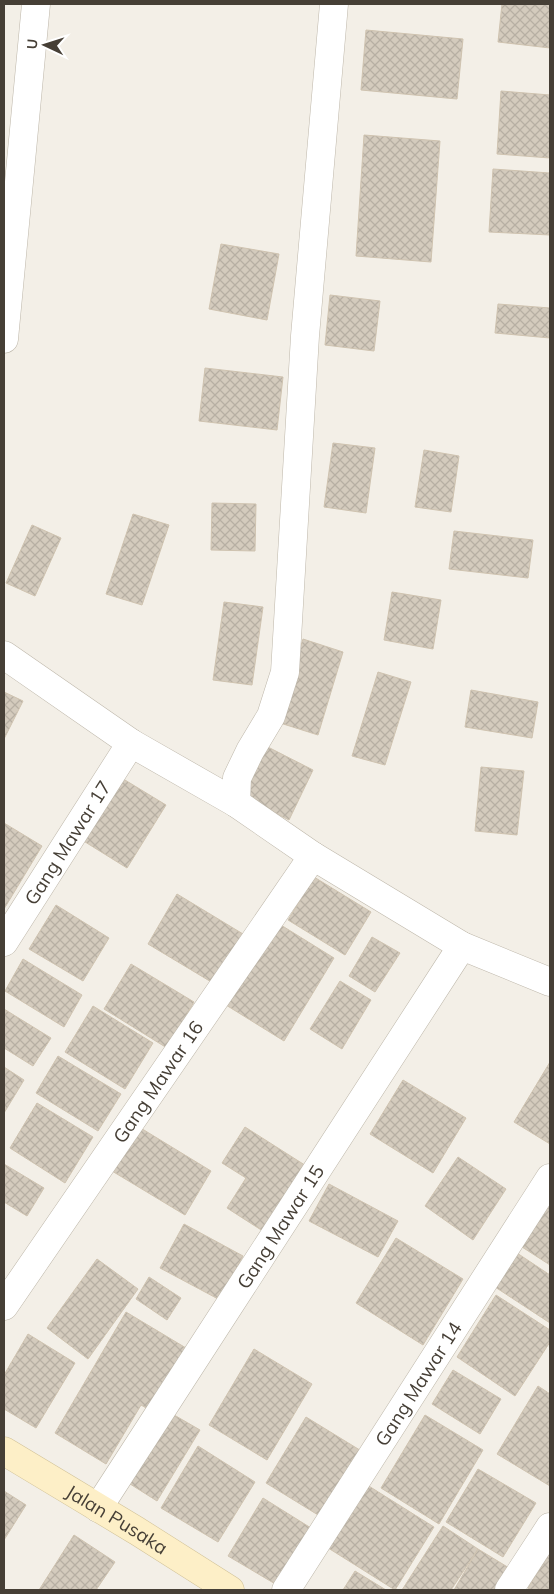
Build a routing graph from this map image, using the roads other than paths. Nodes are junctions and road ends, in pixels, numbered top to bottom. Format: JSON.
{"nodes":[{"id":1,"x":36,"y":4,"type":"edge"},
{"id":2,"x":334,"y":4,"type":"edge"},
{"id":3,"x":4,"y":339,"type":"edge"},
{"id":4,"x":4,"y":655,"type":"edge"},
{"id":5,"x":131,"y":743,"type":"junction"},
{"id":6,"x":236,"y":803,"type":"junction"},
{"id":7,"x":313,"y":856,"type":"junction"},
{"id":8,"x":4,"y":942,"type":"edge"},
{"id":9,"x":462,"y":946,"type":"junction"},
{"id":10,"x":550,"y":982,"type":"edge"},
{"id":11,"x":550,"y":1178,"type":"edge"},
{"id":12,"x":4,"y":1306,"type":"edge"},
{"id":13,"x":4,"y":1451,"type":"edge"},
{"id":14,"x":98,"y":1508,"type":"junction"},
{"id":15,"x":550,"y":1527,"type":"edge"},
{"id":16,"x":230,"y":1590,"type":"edge"},
{"id":17,"x":286,"y":1590,"type":"edge"},
{"id":18,"x":509,"y":1590,"type":"edge"}],
"edges":[{"from":1,"to":3,"type":"street"},
{"from":2,"to":6,"type":"street"},
{"from":4,"to":5,"type":"street"},
{"from":5,"to":6,"type":"street"},
{"from":5,"to":8,"type":"street","name":"Gang Mawar 17"},
{"from":6,"to":7,"type":"street"},
{"from":7,"to":9,"type":"street"},
{"from":7,"to":12,"type":"street","name":"Gang Mawar 16"},
{"from":9,"to":10,"type":"street"},
{"from":9,"to":14,"type":"street","name":"Gang Mawar 15"},
{"from":11,"to":17,"type":"street","name":"Gang Mawar 14"},
{"from":13,"to":14,"type":"main road","name":"Jalan Pusaka"},
{"from":14,"to":16,"type":"main road","name":"Jalan Pusaka"},
{"from":15,"to":18,"type":"street"}]}
